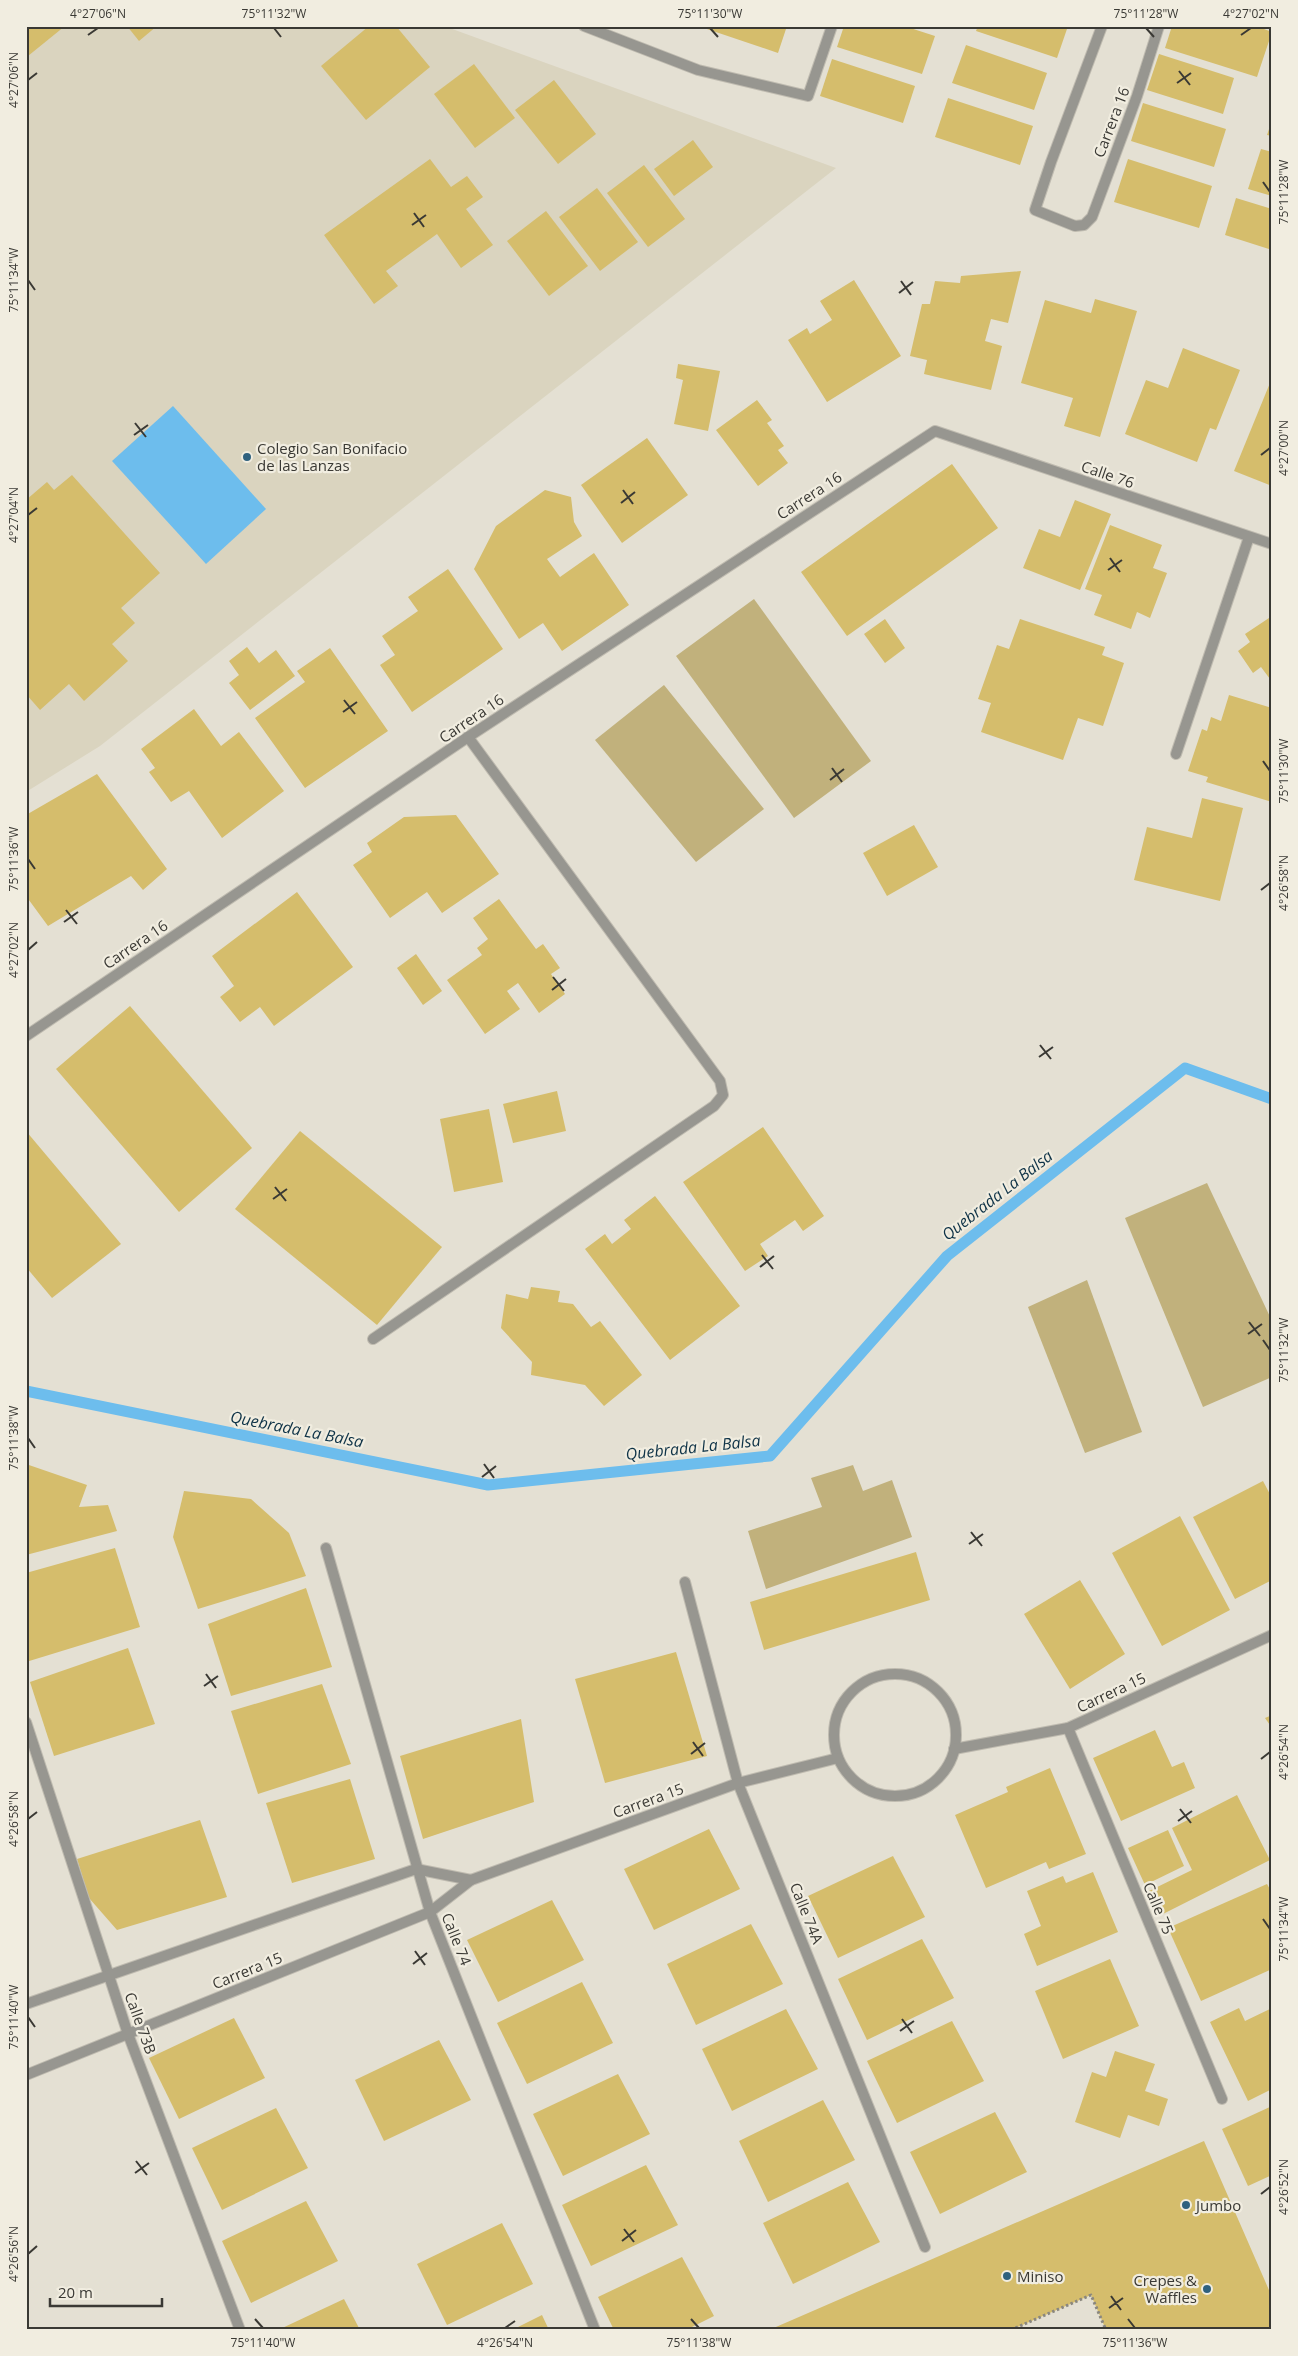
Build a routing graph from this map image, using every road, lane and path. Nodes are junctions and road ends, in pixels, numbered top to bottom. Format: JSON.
{"nodes":[{"id":1,"x":584,"y":26,"type":"edge"},
{"id":2,"x":832,"y":26,"type":"edge"},
{"id":3,"x":1102,"y":26,"type":"edge"},
{"id":4,"x":1159,"y":26,"type":"edge"},
{"id":5,"x":935,"y":431,"type":"joint"},
{"id":6,"x":1248,"y":537,"type":"junction"},
{"id":7,"x":1272,"y":544,"type":"edge"},
{"id":8,"x":468,"y":737,"type":"junction"},
{"id":9,"x":1176,"y":754,"type":"dead end"},
{"id":10,"x":26,"y":1036,"type":"edge"},
{"id":11,"x":373,"y":1340,"type":"dead end"},
{"id":12,"x":326,"y":1548,"type":"dead end"},
{"id":13,"x":685,"y":1582,"type":"dead end"},
{"id":14,"x":1272,"y":1635,"type":"edge"},
{"id":15,"x":26,"y":1722,"type":"edge"},
{"id":16,"x":1068,"y":1728,"type":"junction"},
{"id":17,"x":954,"y":1749,"type":"junction"},
{"id":18,"x":838,"y":1758,"type":"junction"},
{"id":19,"x":738,"y":1783,"type":"junction"},
{"id":20,"x":416,"y":1869,"type":"junction"},
{"id":21,"x":471,"y":1880,"type":"junction"},
{"id":22,"x":430,"y":1912,"type":"junction"},
{"id":23,"x":108,"y":1975,"type":"junction"},
{"id":24,"x":26,"y":2004,"type":"edge"},
{"id":25,"x":128,"y":2034,"type":"junction"},
{"id":26,"x":26,"y":2075,"type":"edge"},
{"id":27,"x":1222,"y":2099,"type":"dead end"},
{"id":28,"x":925,"y":2247,"type":"dead end"},
{"id":29,"x":240,"y":2330,"type":"edge"},
{"id":30,"x":594,"y":2330,"type":"edge"},
{"id":31,"x":1011,"y":2330,"type":"edge"},
{"id":32,"x":1106,"y":2330,"type":"edge"}],
"edges":[{"from":1,"to":2,"type":"street"},
{"from":3,"to":4,"type":"street","name":"Carrera 16"},
{"from":5,"to":6,"type":"street","name":"Calle 76"},
{"from":5,"to":8,"type":"street","name":"Carrera 16"},
{"from":6,"to":7,"type":"street","name":"Calle 76"},
{"from":6,"to":9,"type":"street"},
{"from":8,"to":10,"type":"street","name":"Carrera 16"},
{"from":8,"to":11,"type":"street"},
{"from":12,"to":20,"type":"street","name":"Calle 74"},
{"from":13,"to":19,"type":"street","name":"Calle 74A"},
{"from":14,"to":16,"type":"street","name":"Carrera 15"},
{"from":15,"to":23,"type":"street","name":"Calle 73B"},
{"from":16,"to":17,"type":"street","name":"Carrera 15"},
{"from":16,"to":27,"type":"street","name":"Calle 75"},
{"from":17,"to":18,"type":"street"},
{"from":17,"to":18,"type":"street"},
{"from":18,"to":19,"type":"street","name":"Carrera 15"},
{"from":19,"to":21,"type":"street","name":"Carrera 15"},
{"from":19,"to":28,"type":"street","name":"Calle 74A"},
{"from":20,"to":21,"type":"street"},
{"from":20,"to":22,"type":"street","name":"Calle 74"},
{"from":20,"to":23,"type":"street"},
{"from":21,"to":22,"type":"street","name":"Carrera 15"},
{"from":22,"to":25,"type":"street","name":"Carrera 15"},
{"from":22,"to":30,"type":"street","name":"Calle 74"},
{"from":23,"to":24,"type":"street"},
{"from":23,"to":25,"type":"street","name":"Calle 73B"},
{"from":25,"to":26,"type":"street","name":"Carrera 15"},
{"from":25,"to":29,"type":"street","name":"Calle 73B"},
{"from":31,"to":32,"type":"path"}]}
